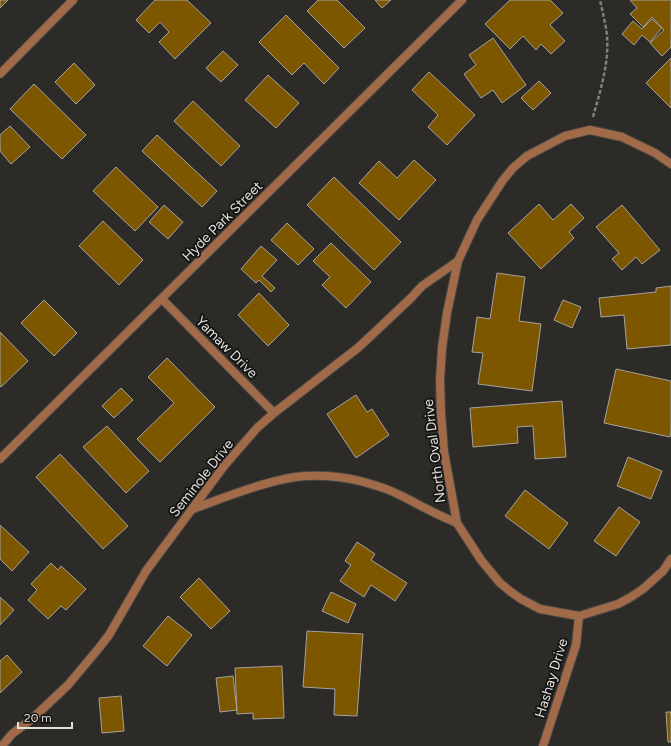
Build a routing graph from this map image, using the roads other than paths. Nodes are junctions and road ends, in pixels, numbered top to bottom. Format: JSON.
{"nodes":[{"id":1,"x":73,"y":0,"type":"edge"},
{"id":2,"x":462,"y":0,"type":"edge"},
{"id":3,"x":0,"y":74,"type":"edge"},
{"id":4,"x":671,"y":164,"type":"edge"},
{"id":5,"x":458,"y":261,"type":"junction"},
{"id":6,"x":162,"y":299,"type":"junction"},
{"id":7,"x":274,"y":413,"type":"junction"},
{"id":8,"x":0,"y":459,"type":"edge"},
{"id":9,"x":192,"y":510,"type":"junction"},
{"id":10,"x":457,"y":524,"type":"junction"},
{"id":11,"x":671,"y":559,"type":"edge"},
{"id":12,"x":579,"y":616,"type":"junction"},
{"id":13,"x":2,"y":746,"type":"edge"},
{"id":14,"x":543,"y":746,"type":"edge"}],
"edges":[{"from":1,"to":3,"type":"street"},
{"from":2,"to":6,"type":"street","name":"Hyde Park Street"},
{"from":4,"to":5,"type":"street","name":"North Oval Drive"},
{"from":5,"to":7,"type":"street","name":"Seminole Drive"},
{"from":5,"to":10,"type":"street","name":"North Oval Drive"},
{"from":6,"to":7,"type":"street","name":"Yamaw Drive"},
{"from":6,"to":8,"type":"street","name":"Hyde Park Street"},
{"from":7,"to":9,"type":"street","name":"Seminole Drive"},
{"from":9,"to":10,"type":"street"},
{"from":9,"to":13,"type":"street","name":"Seminole Drive"},
{"from":10,"to":12,"type":"street"},
{"from":11,"to":12,"type":"street"},
{"from":12,"to":14,"type":"street","name":"Hashay Drive"}]}
